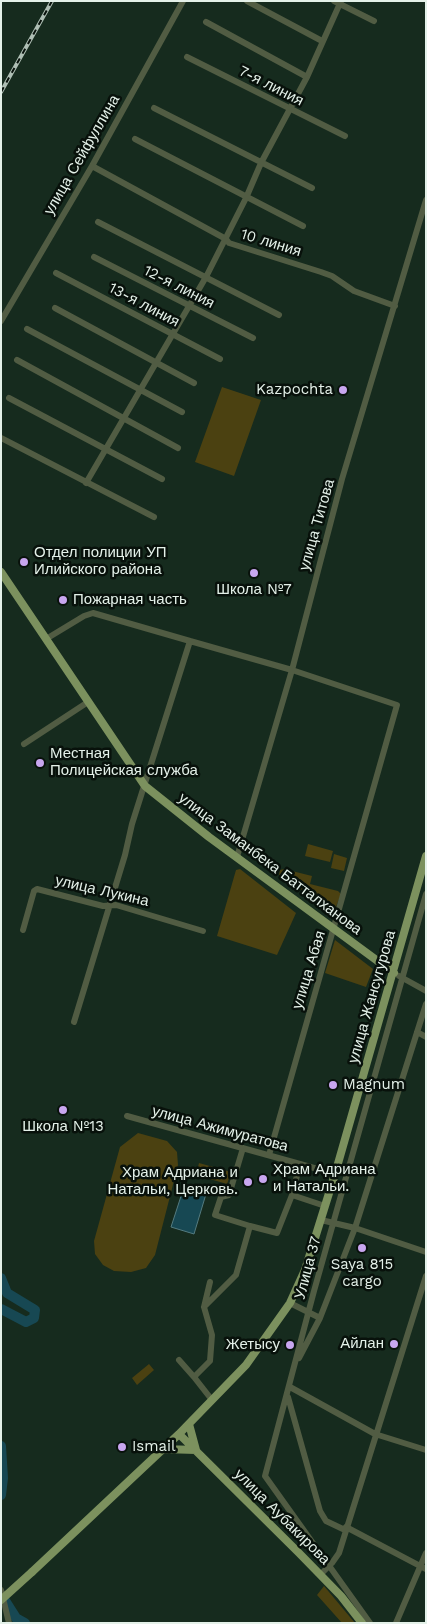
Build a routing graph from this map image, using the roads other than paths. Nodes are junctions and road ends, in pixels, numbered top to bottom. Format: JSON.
{"nodes":[{"id":1,"x":183,"y":1,"type":"edge"},
{"id":2,"x":247,"y":1,"type":"edge"},
{"id":3,"x":338,"y":2,"type":"edge"},
{"id":4,"x":374,"y":21,"type":"dead end"},
{"id":5,"x":206,"y":22,"type":"dead end"},
{"id":6,"x":322,"y":41,"type":"junction"},
{"id":7,"x":187,"y":57,"type":"dead end"},
{"id":8,"x":307,"y":77,"type":"junction"},
{"id":9,"x":154,"y":108,"type":"dead end"},
{"id":10,"x":290,"y":110,"type":"junction"},
{"id":11,"x":345,"y":136,"type":"dead end"},
{"id":12,"x":135,"y":139,"type":"dead end"},
{"id":13,"x":261,"y":163,"type":"junction"},
{"id":14,"x":92,"y":166,"type":"junction"},
{"id":15,"x":312,"y":188,"type":"dead end"},
{"id":16,"x":246,"y":198,"type":"junction"},
{"id":17,"x":426,"y":200,"type":"edge"},
{"id":18,"x":98,"y":222,"type":"dead end"},
{"id":19,"x":303,"y":226,"type":"dead end"},
{"id":20,"x":226,"y":238,"type":"junction"},
{"id":21,"x":94,"y":257,"type":"dead end"},
{"id":22,"x":56,"y":273,"type":"dead end"},
{"id":23,"x":206,"y":277,"type":"junction"},
{"id":24,"x":189,"y":306,"type":"junction"},
{"id":25,"x":395,"y":306,"type":"junction"},
{"id":26,"x":55,"y":308,"type":"dead end"},
{"id":27,"x":279,"y":315,"type":"dead end"},
{"id":28,"x":1,"y":321,"type":"edge"},
{"id":29,"x":27,"y":329,"type":"dead end"},
{"id":30,"x":172,"y":334,"type":"junction"},
{"id":31,"x":252,"y":338,"type":"dead end"},
{"id":32,"x":220,"y":359,"type":"dead end"},
{"id":33,"x":17,"y":360,"type":"dead end"},
{"id":34,"x":156,"y":363,"type":"junction"},
{"id":35,"x":194,"y":383,"type":"dead end"},
{"id":36,"x":139,"y":390,"type":"junction"},
{"id":37,"x":9,"y":398,"type":"dead end"},
{"id":38,"x":182,"y":412,"type":"dead end"},
{"id":39,"x":123,"y":418,"type":"junction"},
{"id":40,"x":1,"y":438,"type":"edge"},
{"id":41,"x":178,"y":448,"type":"dead end"},
{"id":42,"x":105,"y":449,"type":"junction"},
{"id":43,"x":162,"y":479,"type":"dead end"},
{"id":44,"x":86,"y":483,"type":"junction"},
{"id":45,"x":154,"y":517,"type":"dead end"},
{"id":46,"x":1,"y":572,"type":"edge"},
{"id":47,"x":46,"y":638,"type":"junction"},
{"id":48,"x":190,"y":641,"type":"junction"},
{"id":49,"x":292,"y":670,"type":"junction"},
{"id":50,"x":88,"y":702,"type":"junction"},
{"id":51,"x":24,"y":744,"type":"dead end"},
{"id":52,"x":146,"y":786,"type":"junction"},
{"id":53,"x":426,"y":856,"type":"edge"},
{"id":54,"x":237,"y":857,"type":"junction"},
{"id":55,"x":426,"y":894,"type":"edge"},
{"id":56,"x":109,"y":906,"type":"junction"},
{"id":57,"x":334,"y":929,"type":"junction"},
{"id":58,"x":23,"y":930,"type":"dead end"},
{"id":59,"x":203,"y":931,"type":"dead end"},
{"id":60,"x":394,"y":973,"type":"junction"},
{"id":61,"x":426,"y":991,"type":"edge"},
{"id":62,"x":426,"y":1004,"type":"edge"},
{"id":63,"x":74,"y":1022,"type":"dead end"},
{"id":64,"x":417,"y":1032,"type":"junction"},
{"id":65,"x":426,"y":1037,"type":"edge"},
{"id":66,"x":126,"y":1116,"type":"dead end"},
{"id":67,"x":243,"y":1148,"type":"junction"},
{"id":68,"x":269,"y":1155,"type":"junction"},
{"id":69,"x":300,"y":1164,"type":"junction"},
{"id":70,"x":335,"y":1174,"type":"junction"},
{"id":71,"x":292,"y":1195,"type":"junction"},
{"id":72,"x":325,"y":1206,"type":"junction"},
{"id":73,"x":321,"y":1220,"type":"junction"},
{"id":74,"x":250,"y":1226,"type":"junction"},
{"id":75,"x":354,"y":1228,"type":"junction"},
{"id":76,"x":426,"y":1252,"type":"edge"},
{"id":77,"x":426,"y":1276,"type":"edge"},
{"id":78,"x":210,"y":1282,"type":"dead end"},
{"id":79,"x":290,"y":1302,"type":"junction"},
{"id":80,"x":204,"y":1307,"type":"junction"},
{"id":81,"x":320,"y":1318,"type":"junction"},
{"id":82,"x":178,"y":1360,"type":"dead end"},
{"id":83,"x":194,"y":1377,"type":"junction"},
{"id":84,"x":290,"y":1387,"type":"junction"},
{"id":85,"x":212,"y":1400,"type":"junction"},
{"id":86,"x":189,"y":1424,"type":"junction"},
{"id":87,"x":180,"y":1434,"type":"junction"},
{"id":88,"x":375,"y":1434,"type":"junction"},
{"id":89,"x":163,"y":1449,"type":"junction"},
{"id":90,"x":196,"y":1450,"type":"junction"},
{"id":91,"x":426,"y":1450,"type":"edge"},
{"id":92,"x":345,"y":1528,"type":"junction"},
{"id":93,"x":426,"y":1553,"type":"edge"},
{"id":94,"x":424,"y":1568,"type":"edge"},
{"id":95,"x":320,"y":1574,"type":"junction"},
{"id":96,"x":1,"y":1590,"type":"edge"},
{"id":97,"x":1,"y":1600,"type":"edge"},
{"id":98,"x":8,"y":1623,"type":"edge"},
{"id":99,"x":362,"y":1623,"type":"edge"},
{"id":100,"x":370,"y":1623,"type":"edge"},
{"id":101,"x":396,"y":1623,"type":"edge"}],
"edges":[{"from":1,"to":14,"type":"street","name":"улица Сейфуллина"},
{"from":2,"to":6,"type":"street"},
{"from":3,"to":4,"type":"street"},
{"from":3,"to":6,"type":"street"},
{"from":5,"to":8,"type":"street"},
{"from":6,"to":8,"type":"street"},
{"from":7,"to":10,"type":"street","name":"7-я линия"},
{"from":8,"to":10,"type":"street"},
{"from":9,"to":13,"type":"street"},
{"from":10,"to":11,"type":"street","name":"7-я линия"},
{"from":10,"to":13,"type":"street"},
{"from":12,"to":16,"type":"street"},
{"from":13,"to":15,"type":"street"},
{"from":13,"to":16,"type":"street"},
{"from":14,"to":20,"type":"street","name":"10 линия"},
{"from":14,"to":28,"type":"street","name":"улица Сейфуллина"},
{"from":16,"to":19,"type":"street"},
{"from":16,"to":20,"type":"street"},
{"from":17,"to":25,"type":"street","name":"улица Титова"},
{"from":18,"to":23,"type":"street"},
{"from":20,"to":23,"type":"street"},
{"from":20,"to":25,"type":"street","name":"10 линия"},
{"from":21,"to":24,"type":"street","name":"12-я линия"},
{"from":22,"to":30,"type":"street","name":"13-я линия"},
{"from":23,"to":24,"type":"street"},
{"from":23,"to":27,"type":"street"},
{"from":24,"to":30,"type":"street"},
{"from":24,"to":31,"type":"street","name":"12-я линия"},
{"from":25,"to":49,"type":"street","name":"улица Титова"},
{"from":26,"to":34,"type":"street"},
{"from":29,"to":36,"type":"street"},
{"from":30,"to":32,"type":"street","name":"13-я линия"},
{"from":30,"to":34,"type":"street"},
{"from":33,"to":39,"type":"street"},
{"from":34,"to":35,"type":"street"},
{"from":34,"to":36,"type":"street"},
{"from":36,"to":38,"type":"street"},
{"from":36,"to":39,"type":"street"},
{"from":37,"to":42,"type":"street"},
{"from":39,"to":41,"type":"street"},
{"from":39,"to":42,"type":"street"},
{"from":40,"to":44,"type":"street"},
{"from":42,"to":43,"type":"street"},
{"from":42,"to":44,"type":"street"},
{"from":44,"to":45,"type":"street"},
{"from":46,"to":47,"type":"main road","name":"улица Заманбека Батталханова"},
{"from":47,"to":48,"type":"street"},
{"from":47,"to":50,"type":"main road","name":"улица Заманбека Батталханова"},
{"from":48,"to":49,"type":"street"},
{"from":48,"to":52,"type":"street"},
{"from":49,"to":54,"type":"street","name":"улица Титова"},
{"from":49,"to":57,"type":"street","name":"улица Абая"},
{"from":50,"to":51,"type":"street"},
{"from":50,"to":52,"type":"main road","name":"улица Заманбека Батталханова"},
{"from":52,"to":54,"type":"main road","name":"улица Заманбека Батталханова"},
{"from":52,"to":56,"type":"street"},
{"from":53,"to":60,"type":"main road","name":"улица Жансугурова"},
{"from":54,"to":57,"type":"main road","name":"улица Заманбека Батталханова"},
{"from":55,"to":100,"type":"street","name":"Улица 37"},
{"from":56,"to":58,"type":"street","name":"улица Лукина"},
{"from":56,"to":59,"type":"street","name":"улица Лукина"},
{"from":56,"to":63,"type":"street"},
{"from":57,"to":60,"type":"main road","name":"улица Заманбека Батталханова"},
{"from":57,"to":68,"type":"street","name":"улица Абая"},
{"from":60,"to":61,"type":"street"},
{"from":60,"to":70,"type":"main road","name":"улица Жансугурова"},
{"from":62,"to":64,"type":"street"},
{"from":64,"to":65,"type":"street"},
{"from":64,"to":75,"type":"street"},
{"from":66,"to":67,"type":"street","name":"улица Ажимуратова"},
{"from":67,"to":68,"type":"street","name":"улица Ажимуратова"},
{"from":67,"to":74,"type":"street"},
{"from":68,"to":69,"type":"street","name":"улица Ажимуратова"},
{"from":69,"to":70,"type":"street"},
{"from":69,"to":71,"type":"street","name":"улица Ажимуратова"},
{"from":70,"to":72,"type":"main road","name":"улица Жансугурова"},
{"from":71,"to":72,"type":"street"},
{"from":71,"to":74,"type":"street","name":"улица Ажимуратова"},
{"from":72,"to":73,"type":"main road","name":"улица Жансугурова"},
{"from":73,"to":75,"type":"street"},
{"from":73,"to":79,"type":"main road","name":"улица Жансугурова"},
{"from":74,"to":80,"type":"street"},
{"from":75,"to":76,"type":"street"},
{"from":75,"to":81,"type":"street"},
{"from":77,"to":88,"type":"street"},
{"from":78,"to":80,"type":"street"},
{"from":79,"to":81,"type":"street"},
{"from":79,"to":85,"type":"main road","name":"улица Жансугурова"},
{"from":80,"to":83,"type":"street"},
{"from":81,"to":84,"type":"street"},
{"from":82,"to":83,"type":"street"},
{"from":83,"to":85,"type":"street"},
{"from":84,"to":88,"type":"street"},
{"from":84,"to":92,"type":"street"},
{"from":85,"to":86,"type":"main road","name":"улица Жансугурова"},
{"from":86,"to":87,"type":"main road","name":"улица Жансугурова"},
{"from":86,"to":90,"type":"main road"},
{"from":87,"to":89,"type":"main road","name":"улица Жансугурова"},
{"from":87,"to":90,"type":"main road","name":"улица Аубакирова"},
{"from":88,"to":91,"type":"street"},
{"from":88,"to":92,"type":"street"},
{"from":89,"to":90,"type":"main road"},
{"from":89,"to":97,"type":"main road","name":"улица Жансугурова","bridge":true},
{"from":90,"to":95,"type":"main road","name":"улица Аубакирова"},
{"from":92,"to":94,"type":"street"},
{"from":92,"to":95,"type":"street"},
{"from":93,"to":94,"type":"street"},
{"from":94,"to":101,"type":"street"},
{"from":95,"to":99,"type":"main road","name":"улица Аубакирова"},
{"from":96,"to":98,"type":"street"}]}
